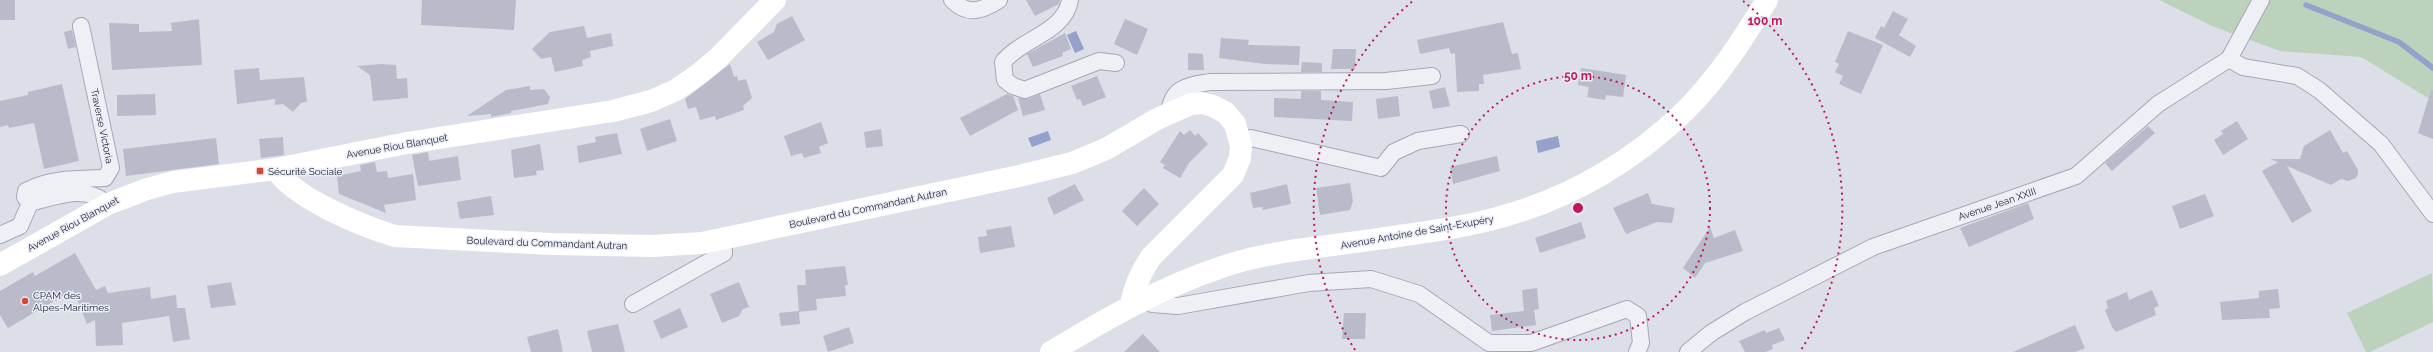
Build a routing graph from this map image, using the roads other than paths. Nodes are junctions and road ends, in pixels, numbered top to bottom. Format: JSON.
{"nodes":[{"id":1,"x":775,"y":0,"type":"edge"},
{"id":2,"x":952,"y":0,"type":"edge"},
{"id":3,"x":999,"y":0,"type":"edge"},
{"id":4,"x":1070,"y":0,"type":"edge"},
{"id":5,"x":1766,"y":0,"type":"edge"},
{"id":6,"x":2261,"y":0,"type":"edge"},
{"id":7,"x":81,"y":26,"type":"dead end"},
{"id":8,"x":2229,"y":59,"type":"junction"},
{"id":9,"x":1116,"y":63,"type":"dead end"},
{"id":10,"x":1432,"y":76,"type":"dead end"},
{"id":11,"x":1169,"y":113,"type":"junction"},
{"id":12,"x":1461,"y":134,"type":"dead end"},
{"id":13,"x":1240,"y":140,"type":"junction"},
{"id":14,"x":2388,"y":154,"type":"junction"},
{"id":15,"x":276,"y":169,"type":"junction"},
{"id":16,"x":2433,"y":198,"type":"edge"},
{"id":17,"x":30,"y":203,"type":"junction"},
{"id":18,"x":108,"y":204,"type":"junction"},
{"id":19,"x":2433,"y":214,"type":"edge"},
{"id":20,"x":0,"y":235,"type":"edge"},
{"id":21,"x":723,"y":238,"type":"junction"},
{"id":22,"x":0,"y":265,"type":"edge"},
{"id":23,"x":1139,"y":301,"type":"junction"},
{"id":24,"x":633,"y":304,"type":"dead end"},
{"id":25,"x":1051,"y":352,"type":"edge"},
{"id":26,"x":1637,"y":352,"type":"edge"},
{"id":27,"x":1688,"y":352,"type":"edge"}],
"edges":[{"from":1,"to":15,"type":"street","name":"Avenue Riou Blanquet"},
{"from":2,"to":3,"type":"street"},
{"from":4,"to":9,"type":"street"},
{"from":5,"to":23,"type":"street","name":"Avenue Antoine de Saint-Exupéry"},
{"from":6,"to":8,"type":"street","name":"Avenue Jean XXIII"},
{"from":7,"to":17,"type":"street","name":"Traverse Victoria"},
{"from":8,"to":14,"type":"street"},
{"from":8,"to":27,"type":"street","name":"Avenue Jean XXIII"},
{"from":10,"to":11,"type":"street"},
{"from":11,"to":13,"type":"street","name":"Boulevard du Commandant Autran"},
{"from":11,"to":21,"type":"street","name":"Boulevard du Commandant Autran"},
{"from":12,"to":13,"type":"street"},
{"from":13,"to":23,"type":"street","name":"Boulevard du Commandant Autran"},
{"from":14,"to":16,"type":"street"},
{"from":14,"to":19,"type":"street"},
{"from":15,"to":18,"type":"street","name":"Avenue Riou Blanquet"},
{"from":15,"to":21,"type":"street","name":"Boulevard du Commandant Autran"},
{"from":17,"to":18,"type":"street"},
{"from":17,"to":20,"type":"street","name":"Traverse Victoria"},
{"from":18,"to":22,"type":"street","name":"Avenue Riou Blanquet"},
{"from":21,"to":24,"type":"street"},
{"from":23,"to":25,"type":"street","name":"Avenue Antoine de Saint-Exupéry"},
{"from":23,"to":26,"type":"street"}]}
